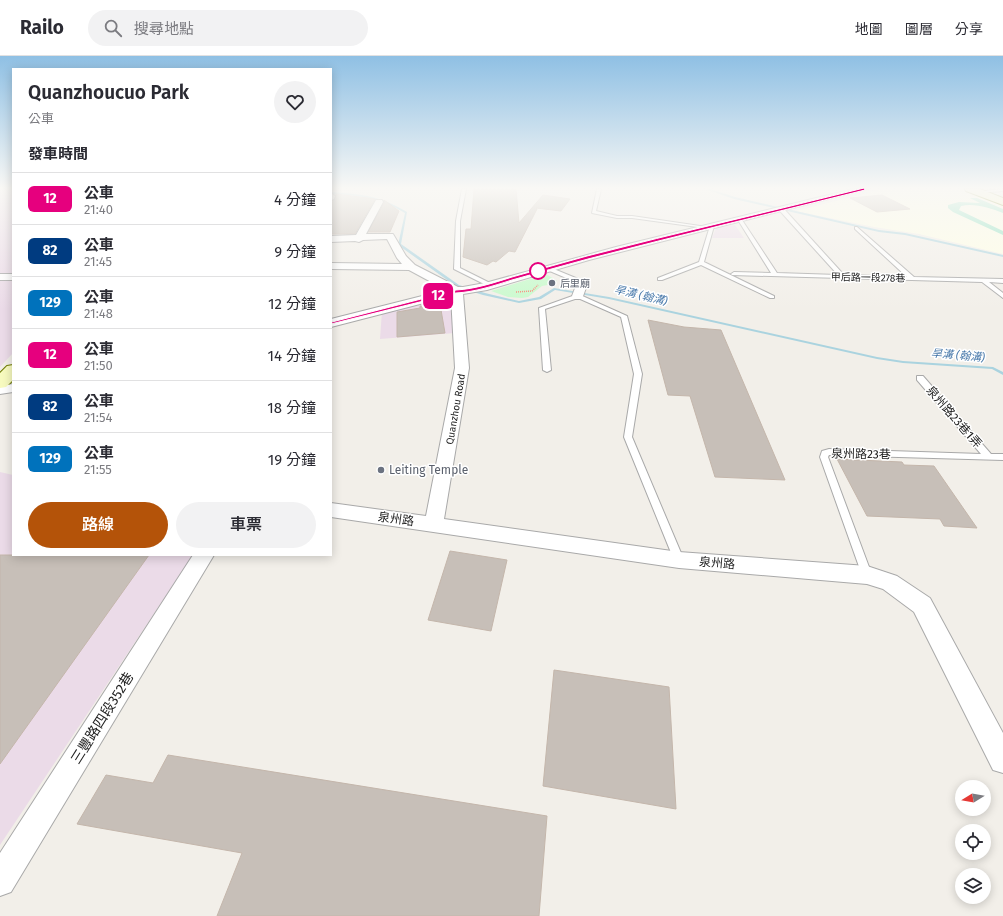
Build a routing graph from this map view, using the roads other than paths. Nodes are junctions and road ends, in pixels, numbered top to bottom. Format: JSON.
{"nodes":[{"id":1,"x":364,"y":229,"type":"edge"},
{"id":2,"x":458,"y":229,"type":"edge"},
{"id":3,"x":697,"y":229,"type":"edge"},
{"id":4,"x":708,"y":229,"type":"edge"},
{"id":5,"x":746,"y":229,"type":"edge"},
{"id":6,"x":802,"y":229,"type":"edge"},
{"id":7,"x":858,"y":229,"type":"edge"},
{"id":8,"x":359,"y":238,"type":"junction"},
{"id":9,"x":332,"y":239,"type":"edge"},
{"id":10,"x":700,"y":263,"type":"junction"},
{"id":11,"x":332,"y":266,"type":"edge"},
{"id":12,"x":411,"y":267,"type":"junction"},
{"id":13,"x":547,"y":268,"type":"junction"},
{"id":14,"x":734,"y":274,"type":"dead end"},
{"id":15,"x":775,"y":274,"type":"junction"},
{"id":16,"x":0,"y":277,"type":"edge"},
{"id":17,"x":12,"y":277,"type":"edge"},
{"id":18,"x":844,"y":277,"type":"junction"},
{"id":19,"x":912,"y":278,"type":"junction"},
{"id":20,"x":660,"y":279,"type":"dead end"},
{"id":21,"x":983,"y":280,"type":"junction"},
{"id":22,"x":1003,"y":281,"type":"edge"},
{"id":23,"x":490,"y":285,"type":"junction"},
{"id":24,"x":466,"y":290,"type":"junction"},
{"id":25,"x":580,"y":290,"type":"junction"},
{"id":26,"x":1003,"y":296,"type":"edge"},
{"id":27,"x":772,"y":297,"type":"dead end"},
{"id":28,"x":332,"y":323,"type":"edge"},
{"id":29,"x":547,"y":370,"type":"dead end"},
{"id":30,"x":12,"y":373,"type":"edge"},
{"id":31,"x":920,"y":378,"type":"dead end"},
{"id":32,"x":6,"y":389,"type":"edge"},
{"id":33,"x":988,"y":456,"type":"junction"},
{"id":34,"x":1003,"y":457,"type":"edge"},
{"id":35,"x":332,"y":510,"type":"edge"},
{"id":36,"x":434,"y":524,"type":"junction"},
{"id":37,"x":203,"y":556,"type":"edge"},
{"id":38,"x":679,"y":560,"type":"junction"},
{"id":39,"x":867,"y":575,"type":"junction"},
{"id":40,"x":1003,"y":760,"type":"edge"},
{"id":41,"x":0,"y":880,"type":"edge"}],
"edges":[{"from":1,"to":8,"type":"street"},
{"from":2,"to":23,"type":"lane"},
{"from":3,"to":13,"type":"street"},
{"from":4,"to":10,"type":"lane"},
{"from":5,"to":15,"type":"lane"},
{"from":6,"to":18,"type":"lane"},
{"from":7,"to":19,"type":"lane"},
{"from":8,"to":9,"type":"street"},
{"from":8,"to":12,"type":"street"},
{"from":10,"to":20,"type":"lane"},
{"from":10,"to":27,"type":"lane"},
{"from":11,"to":12,"type":"street"},
{"from":12,"to":24,"type":"street"},
{"from":13,"to":23,"type":"street"},
{"from":13,"to":25,"type":"lane"},
{"from":14,"to":15,"type":"lane","name":"甲后路一段278巷"},
{"from":15,"to":18,"type":"lane","name":"甲后路一段278巷"},
{"from":16,"to":17,"type":"street"},
{"from":18,"to":19,"type":"lane","name":"甲后路一段278巷"},
{"from":19,"to":21,"type":"lane","name":"甲后路一段278巷"},
{"from":21,"to":22,"type":"lane","name":"甲后路一段278巷"},
{"from":21,"to":26,"type":"lane"},
{"from":23,"to":24,"type":"street"},
{"from":24,"to":28,"type":"street"},
{"from":24,"to":36,"type":"street","name":"Quanzhou Road"},
{"from":25,"to":29,"type":"lane"},
{"from":25,"to":38,"type":"lane"},
{"from":30,"to":32,"type":"main road"},
{"from":31,"to":33,"type":"lane","name":"泉州路23巷1弄"},
{"from":33,"to":34,"type":"lane","name":"泉州路23巷"},
{"from":33,"to":39,"type":"lane","name":"泉州路23巷"},
{"from":35,"to":36,"type":"street","name":"泉州路"},
{"from":36,"to":38,"type":"street","name":"泉州路"},
{"from":37,"to":41,"type":"street","name":"三豐路四段352巷"},
{"from":38,"to":39,"type":"street","name":"泉州路"},
{"from":39,"to":40,"type":"street","name":"泉州路"}]}
